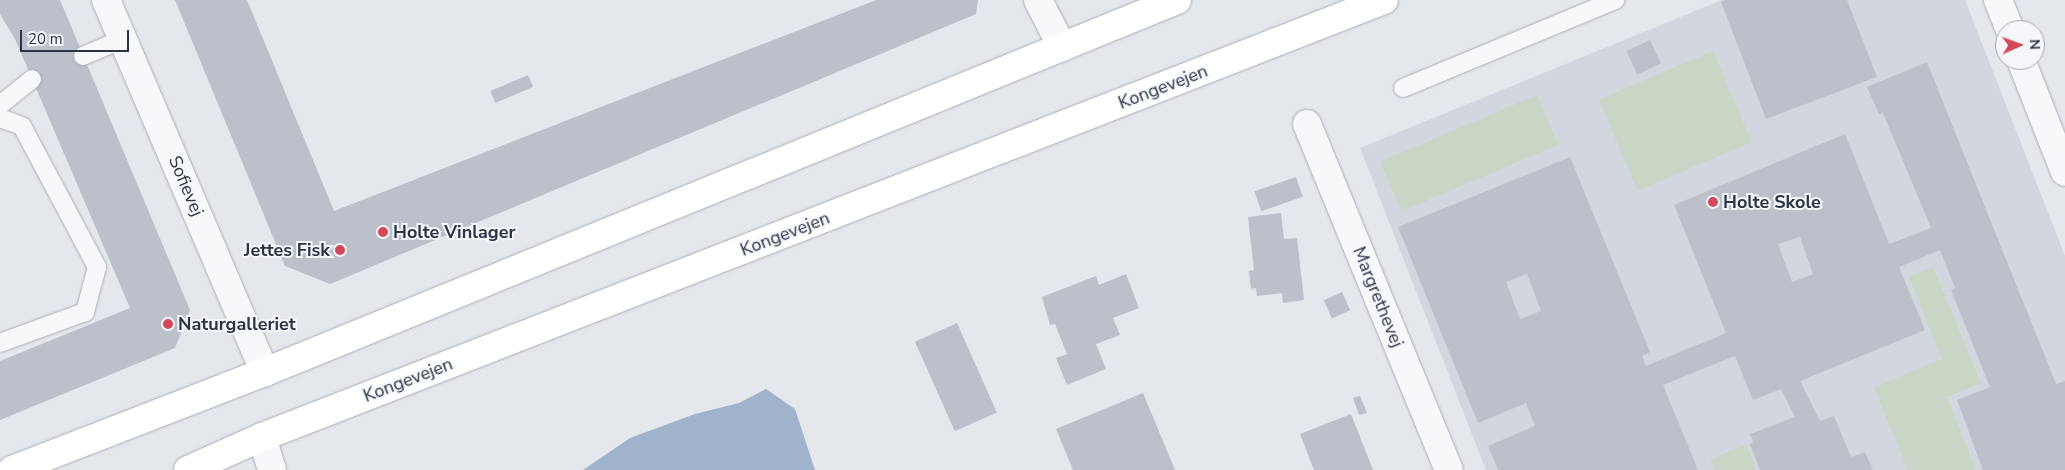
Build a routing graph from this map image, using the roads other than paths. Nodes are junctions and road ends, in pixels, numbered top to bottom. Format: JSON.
{"nodes":[{"id":1,"x":106,"y":0,"type":"edge"},
{"id":2,"x":1038,"y":0,"type":"edge"},
{"id":3,"x":1177,"y":0,"type":"edge"},
{"id":4,"x":1384,"y":0,"type":"edge"},
{"id":5,"x":1615,"y":0,"type":"edge"},
{"id":6,"x":1998,"y":0,"type":"edge"},
{"id":7,"x":2006,"y":20,"type":"edge"},
{"id":8,"x":123,"y":39,"type":"junction"},
{"id":9,"x":1062,"y":47,"type":"junction"},
{"id":10,"x":84,"y":56,"type":"dead end"},
{"id":11,"x":2025,"y":70,"type":"edge"},
{"id":12,"x":32,"y":78,"type":"dead end"},
{"id":13,"x":1403,"y":88,"type":"dead end"},
{"id":14,"x":0,"y":105,"type":"edge"},
{"id":15,"x":0,"y":118,"type":"edge"},
{"id":16,"x":1307,"y":124,"type":"dead end"},
{"id":17,"x":2065,"y":172,"type":"edge"},
{"id":18,"x":0,"y":343,"type":"edge"},
{"id":19,"x":265,"y":372,"type":"junction"},
{"id":20,"x":262,"y":437,"type":"junction"},
{"id":21,"x":12,"y":470,"type":"edge"},
{"id":22,"x":188,"y":470,"type":"edge"},
{"id":23,"x":272,"y":470,"type":"edge"},
{"id":24,"x":1449,"y":470,"type":"edge"}],
"edges":[{"from":1,"to":8,"type":"street","name":"Sofievej"},
{"from":2,"to":9,"type":"street"},
{"from":3,"to":9,"type":"main road"},
{"from":4,"to":20,"type":"main road","name":"Kongevejen"},
{"from":5,"to":13,"type":"lane"},
{"from":6,"to":7,"type":"street"},
{"from":8,"to":10,"type":"lane"},
{"from":8,"to":19,"type":"street","name":"Sofievej"},
{"from":9,"to":19,"type":"main road"},
{"from":11,"to":17,"type":"street"},
{"from":12,"to":14,"type":"lane"},
{"from":15,"to":18,"type":"lane"},
{"from":16,"to":24,"type":"street","name":"Margrethevej"},
{"from":19,"to":21,"type":"main road"},
{"from":20,"to":22,"type":"main road","name":"Kongevejen"},
{"from":20,"to":23,"type":"street"}]}
